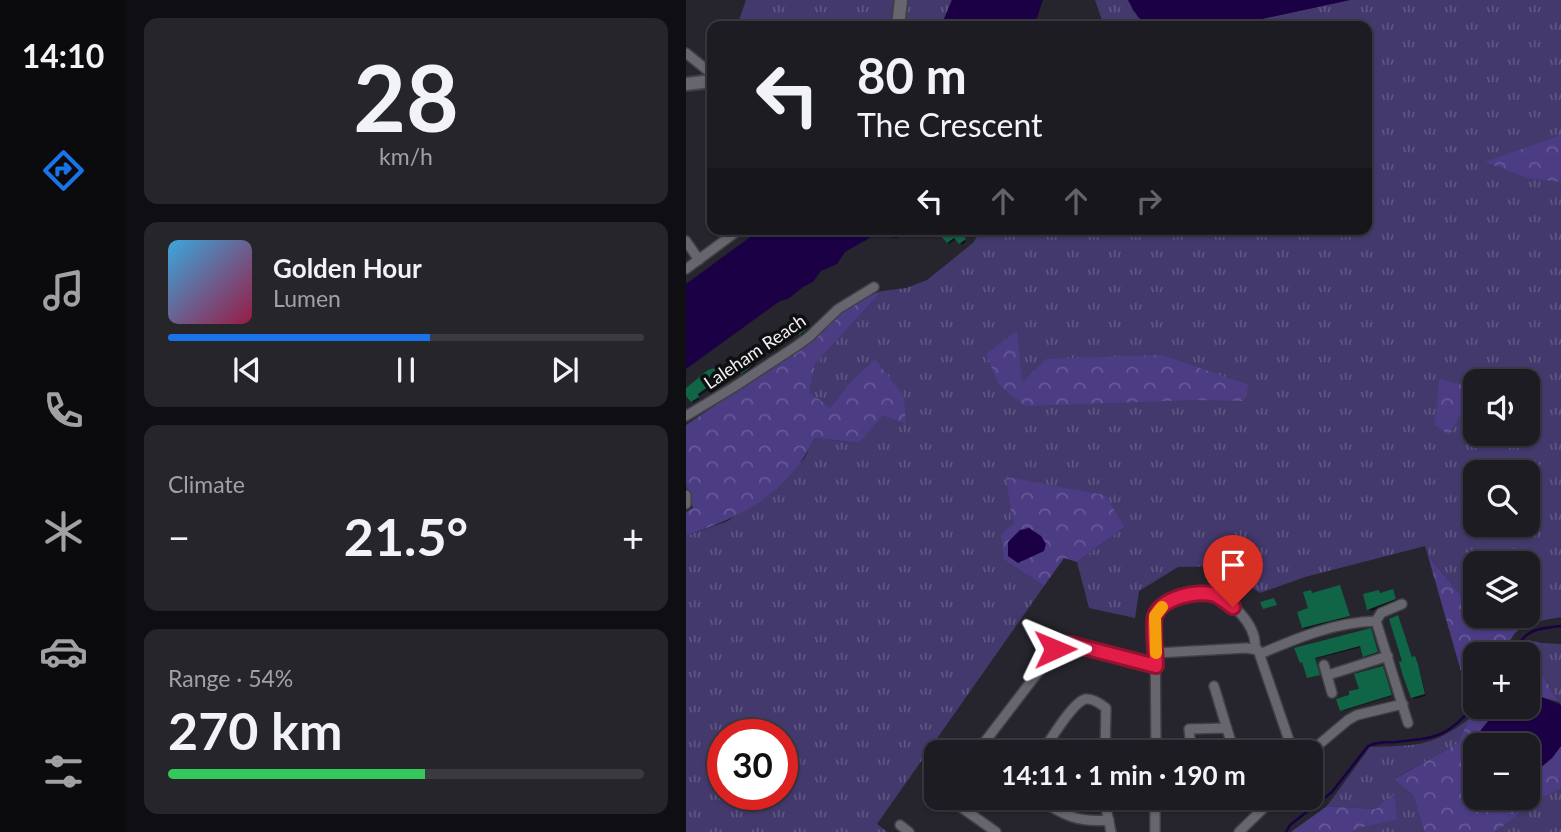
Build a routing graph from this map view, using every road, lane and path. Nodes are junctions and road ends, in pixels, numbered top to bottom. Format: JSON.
{"nodes":[{"id":1,"x":901,"y":0,"type":"edge"},
{"id":2,"x":899,"y":21,"type":"edge"},
{"id":3,"x":686,"y":53,"type":"edge"},
{"id":4,"x":707,"y":70,"type":"edge"},
{"id":5,"x":707,"y":82,"type":"edge"},
{"id":6,"x":686,"y":84,"type":"edge"},
{"id":7,"x":732,"y":235,"type":"edge"},
{"id":8,"x":686,"y":241,"type":"edge"},
{"id":9,"x":699,"y":260,"type":"junction"},
{"id":10,"x":686,"y":269,"type":"edge"},
{"id":11,"x":874,"y":287,"type":"dead end"},
{"id":12,"x":686,"y":416,"type":"edge"},
{"id":13,"x":686,"y":495,"type":"edge"},
{"id":14,"x":686,"y":504,"type":"edge"},
{"id":15,"x":1402,"y":604,"type":"dead end"},
{"id":16,"x":1376,"y":621,"type":"junction"},
{"id":17,"x":1257,"y":651,"type":"junction"},
{"id":18,"x":1156,"y":653,"type":"junction"},
{"id":19,"x":1388,"y":656,"type":"junction"},
{"id":20,"x":1324,"y":665,"type":"dead end"},
{"id":21,"x":1156,"y":666,"type":"junction"},
{"id":22,"x":1328,"y":676,"type":"junction"},
{"id":23,"x":1214,"y":686,"type":"dead end"},
{"id":24,"x":1332,"y":693,"type":"dead end"},
{"id":25,"x":1403,"y":704,"type":"junction"},
{"id":26,"x":1408,"y":723,"type":"dead end"},
{"id":27,"x":1227,"y":728,"type":"junction"},
{"id":28,"x":1190,"y":738,"type":"dead end"},
{"id":29,"x":986,"y":740,"type":"edge"},
{"id":30,"x":1050,"y":740,"type":"edge"},
{"id":31,"x":1105,"y":740,"type":"edge"},
{"id":32,"x":1156,"y":740,"type":"edge"},
{"id":33,"x":1230,"y":740,"type":"edge"},
{"id":34,"x":1289,"y":740,"type":"edge"},
{"id":35,"x":1323,"y":741,"type":"edge"},
{"id":36,"x":965,"y":810,"type":"edge"},
{"id":37,"x":1056,"y":810,"type":"edge"},
{"id":38,"x":1107,"y":810,"type":"edge"},
{"id":39,"x":1155,"y":810,"type":"edge"},
{"id":40,"x":1262,"y":810,"type":"edge"},
{"id":41,"x":1110,"y":820,"type":"junction"},
{"id":42,"x":900,"y":825,"type":"dead end"},
{"id":43,"x":909,"y":832,"type":"edge"},
{"id":44,"x":996,"y":832,"type":"edge"},
{"id":45,"x":1111,"y":832,"type":"edge"},
{"id":46,"x":1155,"y":832,"type":"edge"},
{"id":47,"x":1239,"y":832,"type":"edge"}],
"edges":[{"from":1,"to":2,"type":"street"},
{"from":3,"to":4,"type":"street"},
{"from":5,"to":6,"type":"street"},
{"from":7,"to":9,"type":"street"},
{"from":8,"to":9,"type":"street"},
{"from":9,"to":10,"type":"street"},
{"from":11,"to":12,"type":"street","name":"Laleham Reach"},
{"from":13,"to":14,"type":"street"},
{"from":15,"to":16,"type":"street"},
{"from":16,"to":17,"type":"street"},
{"from":16,"to":19,"type":"street"},
{"from":17,"to":18,"type":"street"},
{"from":17,"to":18,"type":"street"},
{"from":17,"to":34,"type":"street"},
{"from":18,"to":21,"type":"street"},
{"from":19,"to":22,"type":"street"},
{"from":19,"to":25,"type":"street"},
{"from":20,"to":22,"type":"street"},
{"from":21,"to":29,"type":"street"},
{"from":21,"to":32,"type":"street"},
{"from":22,"to":24,"type":"street"},
{"from":23,"to":27,"type":"street"},
{"from":25,"to":26,"type":"street"},
{"from":25,"to":35,"type":"street"},
{"from":27,"to":28,"type":"street"},
{"from":27,"to":33,"type":"street"},
{"from":30,"to":31,"type":"street"},
{"from":36,"to":44,"type":"street"},
{"from":37,"to":41,"type":"street"},
{"from":38,"to":41,"type":"street"},
{"from":39,"to":46,"type":"street"},
{"from":40,"to":47,"type":"street"},
{"from":41,"to":45,"type":"street"},
{"from":42,"to":43,"type":"street"}]}
